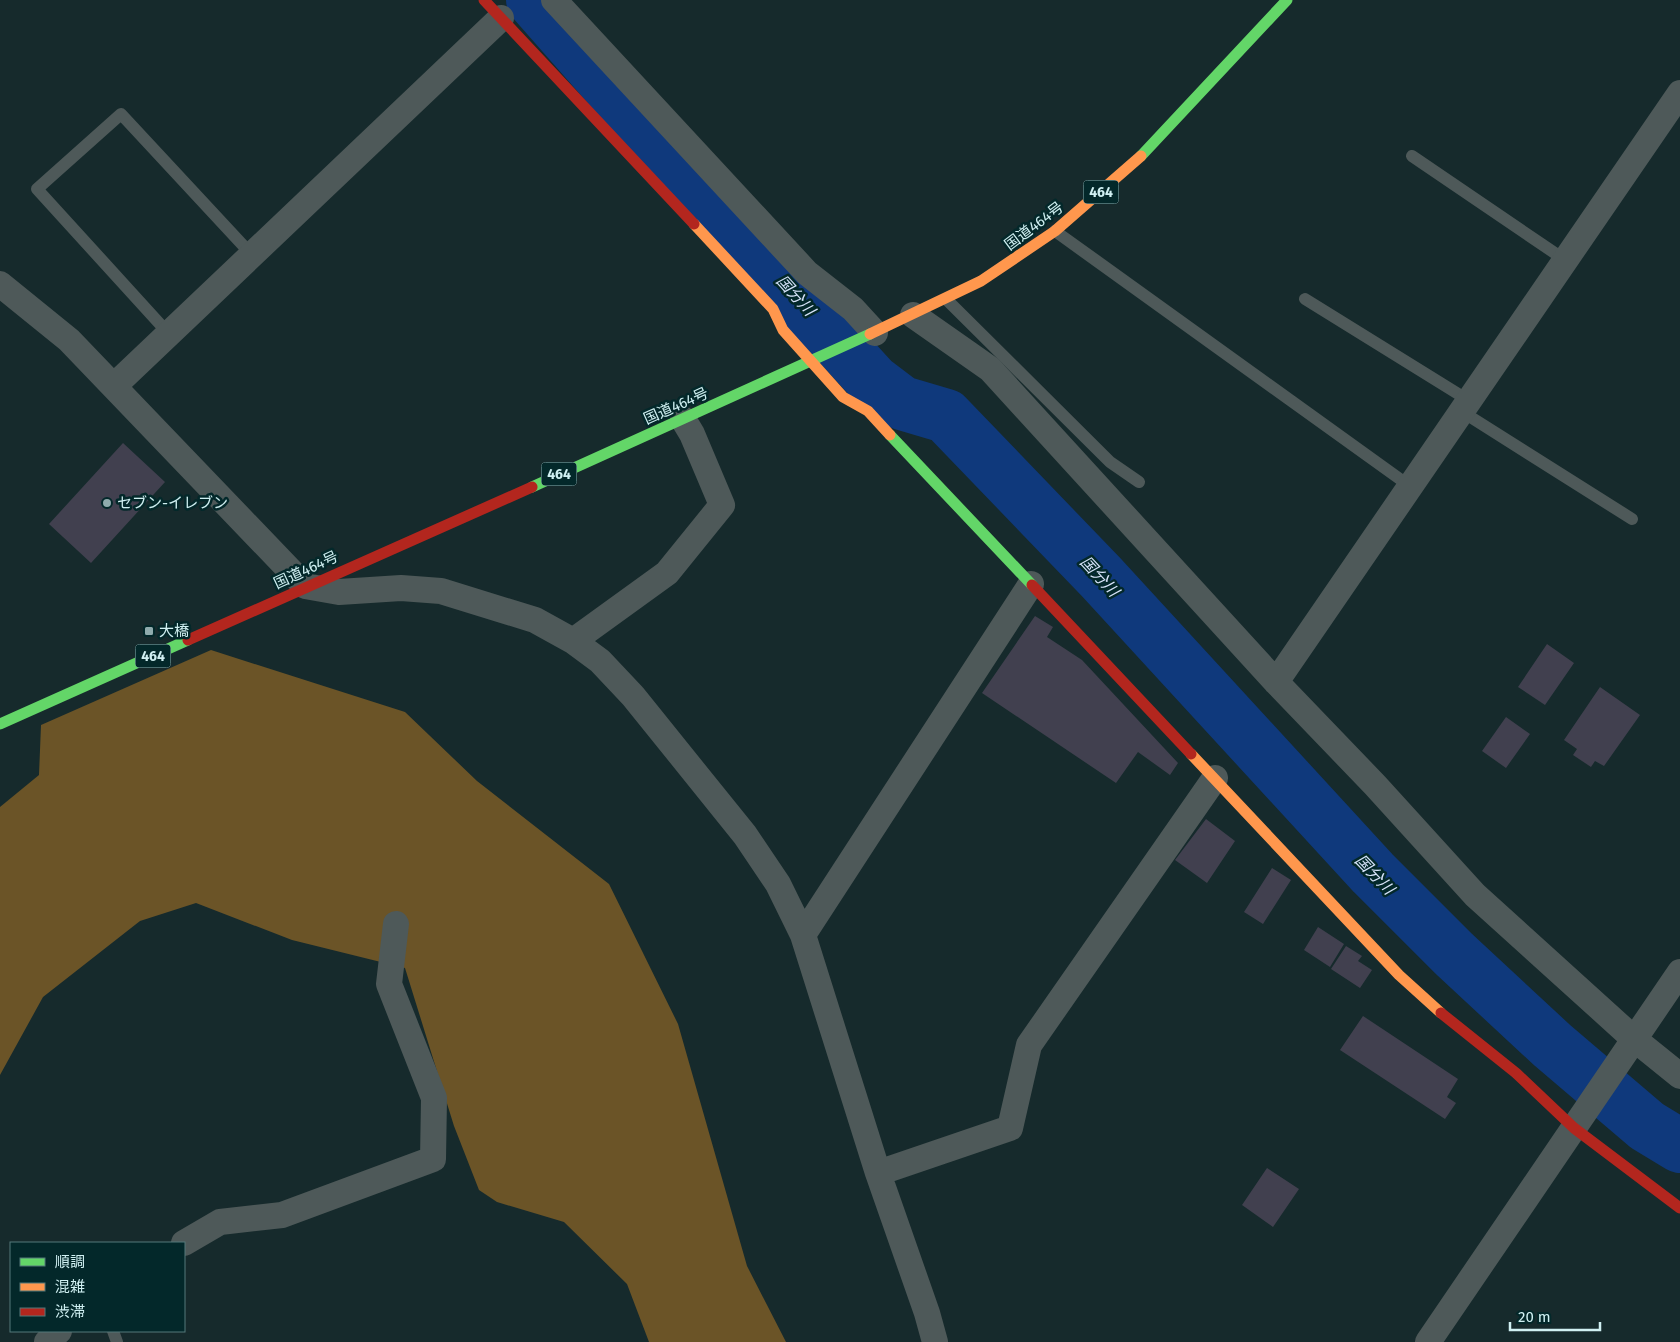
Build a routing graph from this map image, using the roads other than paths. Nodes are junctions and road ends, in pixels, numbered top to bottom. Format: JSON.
{"nodes":[{"id":1,"x":554,"y":0,"type":"edge"},
{"id":2,"x":1287,"y":0,"type":"edge"},
{"id":3,"x":493,"y":9,"type":"edge"},
{"id":4,"x":1680,"y":93,"type":"edge"},
{"id":5,"x":1412,"y":156,"type":"dead end"},
{"id":6,"x":1055,"y":232,"type":"junction"},
{"id":7,"x":252,"y":255,"type":"junction"},
{"id":8,"x":1565,"y":260,"type":"junction"},
{"id":9,"x":0,"y":284,"type":"edge"},
{"id":10,"x":1305,"y":299,"type":"dead end"},
{"id":11,"x":946,"y":300,"type":"junction"},
{"id":12,"x":913,"y":315,"type":"junction"},
{"id":13,"x":875,"y":333,"type":"junction"},
{"id":14,"x":168,"y":334,"type":"junction"},
{"id":15,"x":812,"y":362,"type":"junction"},
{"id":16,"x":115,"y":385,"type":"junction"},
{"id":17,"x":1465,"y":406,"type":"junction"},
{"id":18,"x":683,"y":419,"type":"junction"},
{"id":19,"x":1139,"y":482,"type":"dead end"},
{"id":20,"x":1411,"y":487,"type":"junction"},
{"id":21,"x":1632,"y":519,"type":"dead end"},
{"id":22,"x":1031,"y":584,"type":"junction"},
{"id":23,"x":305,"y":586,"type":"junction"},
{"id":24,"x":573,"y":641,"type":"junction"},
{"id":25,"x":1276,"y":682,"type":"junction"},
{"id":26,"x":0,"y":724,"type":"edge"},
{"id":27,"x":1215,"y":778,"type":"junction"},
{"id":28,"x":396,"y":924,"type":"dead end"},
{"id":29,"x":803,"y":935,"type":"junction"},
{"id":30,"x":1680,"y":972,"type":"edge"},
{"id":31,"x":1627,"y":1048,"type":"junction"},
{"id":32,"x":1680,"y":1076,"type":"edge"},
{"id":33,"x":1580,"y":1120,"type":"junction"},
{"id":34,"x":878,"y":1173,"type":"junction"},
{"id":35,"x":1680,"y":1208,"type":"edge"},
{"id":36,"x":185,"y":1242,"type":"edge"},
{"id":37,"x":58,"y":1332,"type":"edge"},
{"id":38,"x":47,"y":1342,"type":"edge"},
{"id":39,"x":935,"y":1342,"type":"edge"},
{"id":40,"x":1428,"y":1342,"type":"edge"}],
"edges":[{"from":1,"to":13,"type":"street"},
{"from":2,"to":6,"type":"main road","name":"国道464号","number":"464"},
{"from":3,"to":7,"type":"street"},
{"from":3,"to":15,"type":"main road"},
{"from":4,"to":8,"type":"street"},
{"from":5,"to":8,"type":"lane"},
{"from":6,"to":11,"type":"main road","name":"国道464号","number":"464"},
{"from":6,"to":20,"type":"lane"},
{"from":7,"to":14,"type":"street"},
{"from":7,"to":14,"type":"lane"},
{"from":8,"to":17,"type":"street"},
{"from":9,"to":16,"type":"street"},
{"from":10,"to":17,"type":"lane"},
{"from":11,"to":12,"type":"main road","name":"国道464号","number":"464"},
{"from":11,"to":19,"type":"lane"},
{"from":12,"to":13,"type":"main road","name":"国道464号","number":"464"},
{"from":12,"to":25,"type":"street"},
{"from":13,"to":15,"type":"main road","name":"国道464号","number":"464"},
{"from":14,"to":16,"type":"street"},
{"from":15,"to":18,"type":"main road","name":"国道464号","number":"464"},
{"from":15,"to":22,"type":"main road"},
{"from":16,"to":23,"type":"street"},
{"from":17,"to":20,"type":"street"},
{"from":17,"to":21,"type":"lane"},
{"from":18,"to":23,"type":"main road","name":"国道464号","number":"464"},
{"from":18,"to":24,"type":"street"},
{"from":20,"to":25,"type":"street"},
{"from":22,"to":27,"type":"main road"},
{"from":22,"to":29,"type":"street"},
{"from":23,"to":24,"type":"street"},
{"from":23,"to":26,"type":"main road","name":"国道464号","number":"464"},
{"from":24,"to":29,"type":"street"},
{"from":25,"to":31,"type":"street"},
{"from":27,"to":33,"type":"main road"},
{"from":27,"to":34,"type":"street"},
{"from":28,"to":36,"type":"street"},
{"from":29,"to":34,"type":"street"},
{"from":30,"to":31,"type":"street"},
{"from":31,"to":32,"type":"street"},
{"from":31,"to":33,"type":"street"},
{"from":33,"to":35,"type":"main road"},
{"from":33,"to":40,"type":"street"},
{"from":34,"to":39,"type":"street"},
{"from":37,"to":38,"type":"street"}]}
